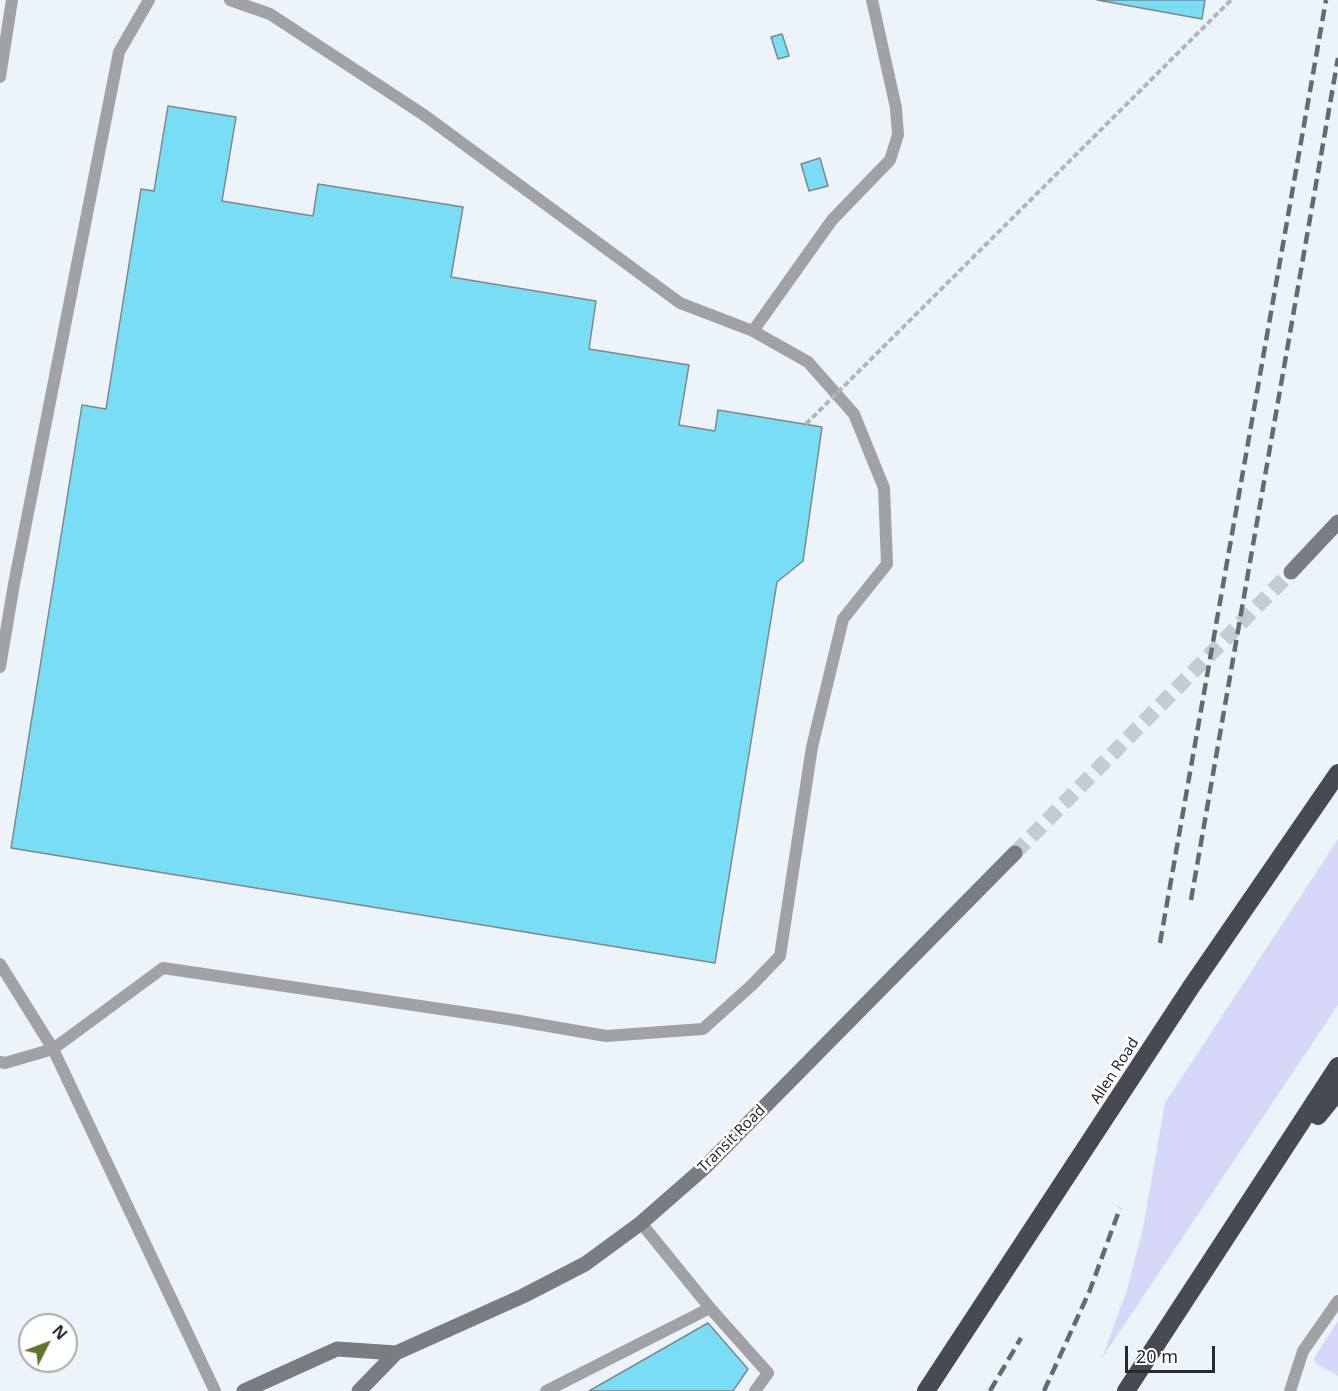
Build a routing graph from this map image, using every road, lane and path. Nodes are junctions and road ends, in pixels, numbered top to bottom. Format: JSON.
{"nodes":[{"id":1,"x":12,"y":0,"type":"edge"},
{"id":2,"x":149,"y":0,"type":"edge"},
{"id":3,"x":230,"y":0,"type":"edge"},
{"id":4,"x":872,"y":0,"type":"edge"},
{"id":5,"x":1231,"y":0,"type":"edge"},
{"id":6,"x":0,"y":77,"type":"edge"},
{"id":7,"x":753,"y":331,"type":"junction"},
{"id":8,"x":806,"y":424,"type":"dead end"},
{"id":9,"x":1338,"y":522,"type":"edge"},
{"id":10,"x":1290,"y":572,"type":"tunnel mouth"},
{"id":11,"x":0,"y":667,"type":"edge"},
{"id":12,"x":1338,"y":773,"type":"edge"},
{"id":13,"x":1015,"y":853,"type":"tunnel mouth"},
{"id":14,"x":0,"y":964,"type":"edge"},
{"id":15,"x":53,"y":1048,"type":"junction"},
{"id":16,"x":0,"y":1062,"type":"edge"},
{"id":17,"x":1338,"y":1066,"type":"edge"},
{"id":18,"x":1338,"y":1091,"type":"edge"},
{"id":19,"x":1256,"y":1191,"type":"junction"},
{"id":20,"x":640,"y":1223,"type":"junction"},
{"id":21,"x":1338,"y":1301,"type":"edge"},
{"id":22,"x":710,"y":1308,"type":"junction"},
{"id":23,"x":396,"y":1353,"type":"junction"},
{"id":24,"x":215,"y":1391,"type":"edge"},
{"id":25,"x":244,"y":1391,"type":"edge"},
{"id":26,"x":358,"y":1391,"type":"edge"},
{"id":27,"x":546,"y":1391,"type":"edge"},
{"id":28,"x":755,"y":1391,"type":"edge"},
{"id":29,"x":926,"y":1391,"type":"edge"},
{"id":30,"x":1126,"y":1391,"type":"edge"},
{"id":31,"x":1290,"y":1391,"type":"edge"}],
"edges":[{"from":1,"to":6,"type":"lane"},
{"from":2,"to":11,"type":"lane"},
{"from":3,"to":7,"type":"lane"},
{"from":4,"to":7,"type":"lane"},
{"from":5,"to":8,"type":"path","bridge":true},
{"from":7,"to":15,"type":"lane"},
{"from":9,"to":10,"type":"street"},
{"from":12,"to":29,"type":"highway","name":"Allen Road"},
{"from":13,"to":20,"type":"street","name":"Transit Road"},
{"from":14,"to":15,"type":"lane"},
{"from":15,"to":16,"type":"lane"},
{"from":15,"to":24,"type":"lane"},
{"from":17,"to":19,"type":"highway"},
{"from":18,"to":19,"type":"highway"},
{"from":19,"to":30,"type":"highway"},
{"from":20,"to":22,"type":"lane"},
{"from":20,"to":23,"type":"street","name":"Transit Road"},
{"from":21,"to":31,"type":"lane"},
{"from":22,"to":27,"type":"lane"},
{"from":22,"to":28,"type":"lane"},
{"from":23,"to":25,"type":"street","name":"Transit Road"},
{"from":23,"to":26,"type":"street","name":"Transit Road"}]}
